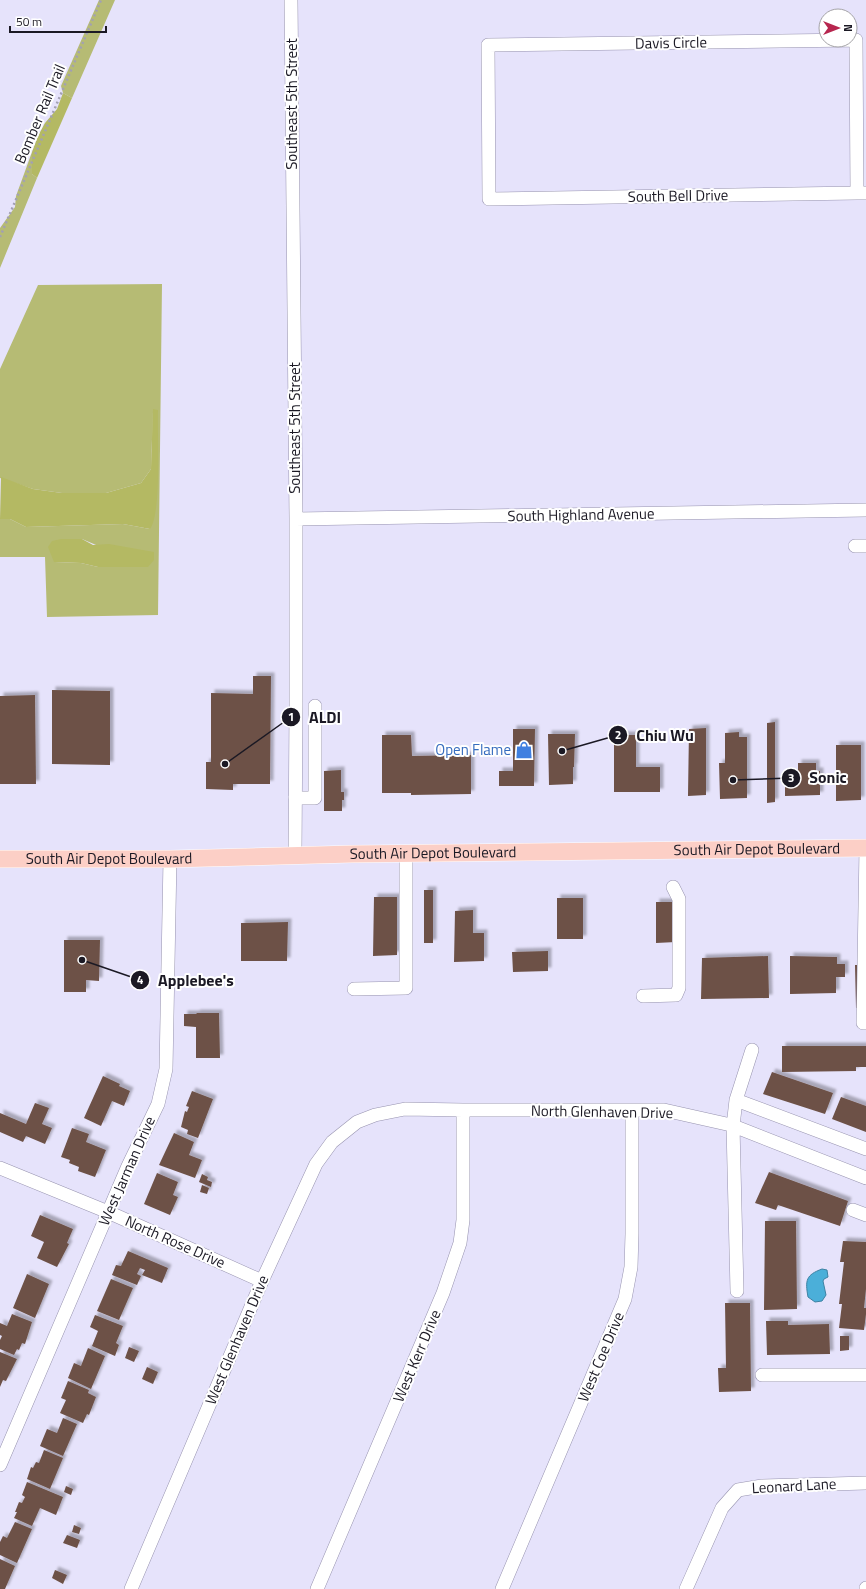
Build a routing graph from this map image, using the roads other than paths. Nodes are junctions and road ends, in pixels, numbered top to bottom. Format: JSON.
{"nodes":[{"id":1,"x":292,"y":0,"type":"edge"},
{"id":2,"x":862,"y":193,"type":"edge"},
{"id":3,"x":490,"y":199,"type":"joint"},
{"id":4,"x":866,"y":510,"type":"edge"},
{"id":5,"x":296,"y":519,"type":"junction"},
{"id":6,"x":315,"y":706,"type":"dead end"},
{"id":7,"x":295,"y":798,"type":"junction"},
{"id":8,"x":866,"y":848,"type":"edge"},
{"id":9,"x":406,"y":854,"type":"junction"},
{"id":10,"x":295,"y":855,"type":"junction"},
{"id":11,"x":170,"y":858,"type":"junction"},
{"id":12,"x":0,"y":859,"type":"edge"},
{"id":13,"x":673,"y":887,"type":"dead end"},
{"id":14,"x":354,"y":989,"type":"dead end"},
{"id":15,"x":643,"y":996,"type":"dead end"},
{"id":16,"x":866,"y":1023,"type":"edge"},
{"id":17,"x":752,"y":1050,"type":"dead end"},
{"id":18,"x":736,"y":1100,"type":"junction"},
{"id":19,"x":463,"y":1110,"type":"junction"},
{"id":20,"x":632,"y":1110,"type":"junction"},
{"id":21,"x":375,"y":1115,"type":"joint"},
{"id":22,"x":734,"y":1126,"type":"junction"},
{"id":23,"x":866,"y":1149,"type":"edge"},
{"id":24,"x":0,"y":1168,"type":"edge"},
{"id":25,"x":866,"y":1178,"type":"edge"},
{"id":26,"x":853,"y":1210,"type":"dead end"},
{"id":27,"x":108,"y":1212,"type":"junction"},
{"id":28,"x":866,"y":1215,"type":"edge"},
{"id":29,"x":262,"y":1281,"type":"junction"},
{"id":30,"x":737,"y":1291,"type":"dead end"},
{"id":31,"x":762,"y":1375,"type":"dead end"},
{"id":32,"x":866,"y":1375,"type":"edge"},
{"id":33,"x":0,"y":1465,"type":"edge"},
{"id":34,"x":866,"y":1483,"type":"edge"},
{"id":35,"x":131,"y":1589,"type":"edge"},
{"id":36,"x":317,"y":1589,"type":"edge"},
{"id":37,"x":502,"y":1589,"type":"edge"},
{"id":38,"x":686,"y":1589,"type":"edge"}],
"edges":[{"from":1,"to":5,"type":"street","name":"Southeast 5th Street"},
{"from":2,"to":3,"type":"street","name":"South Bell Drive"},
{"from":2,"to":3,"type":"street","name":"Davis Circle"},
{"from":4,"to":5,"type":"street","name":"South Highland Avenue"},
{"from":5,"to":7,"type":"street","name":"Southeast 5th Street"},
{"from":6,"to":7,"type":"street"},
{"from":7,"to":10,"type":"street","name":"Southeast 5th Street"},
{"from":8,"to":9,"type":"main road","name":"South Air Depot Boulevard"},
{"from":8,"to":16,"type":"street"},
{"from":9,"to":10,"type":"main road","name":"South Air Depot Boulevard"},
{"from":9,"to":14,"type":"street"},
{"from":10,"to":11,"type":"main road","name":"South Air Depot Boulevard"},
{"from":11,"to":12,"type":"main road","name":"South Air Depot Boulevard"},
{"from":11,"to":27,"type":"street","name":"West Jarman Drive"},
{"from":13,"to":15,"type":"street"},
{"from":17,"to":18,"type":"street"},
{"from":18,"to":22,"type":"street"},
{"from":18,"to":23,"type":"street"},
{"from":19,"to":20,"type":"street","name":"North Glenhaven Drive"},
{"from":19,"to":21,"type":"street","name":"North Glenhaven Drive"},
{"from":19,"to":36,"type":"street","name":"West Kerr Drive"},
{"from":20,"to":22,"type":"street","name":"North Glenhaven Drive"},
{"from":20,"to":37,"type":"street","name":"West Coe Drive"},
{"from":21,"to":29,"type":"street","name":"West Glenhaven Drive"},
{"from":22,"to":25,"type":"street","name":"North Glenhaven Drive"},
{"from":22,"to":30,"type":"street"},
{"from":24,"to":27,"type":"street","name":"North Rose Drive"},
{"from":26,"to":28,"type":"street"},
{"from":27,"to":29,"type":"street","name":"North Rose Drive"},
{"from":27,"to":33,"type":"street","name":"West Jarman Drive"},
{"from":29,"to":35,"type":"street","name":"West Glenhaven Drive"},
{"from":31,"to":32,"type":"street"},
{"from":34,"to":38,"type":"street","name":"Leonard Lane"}]}
